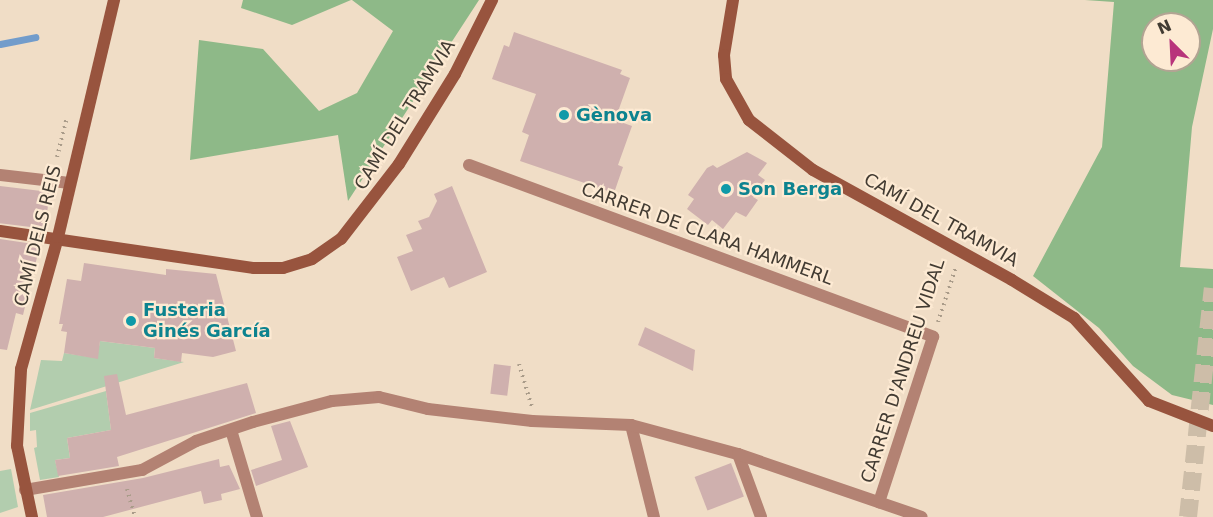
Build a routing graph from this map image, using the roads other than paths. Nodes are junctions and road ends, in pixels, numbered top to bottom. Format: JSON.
{"nodes":[{"id":1,"x":114,"y":0,"type":"edge"},
{"id":2,"x":492,"y":0,"type":"edge"},
{"id":3,"x":733,"y":0,"type":"edge"},
{"id":4,"x":469,"y":165,"type":"dead end"},
{"id":5,"x":0,"y":175,"type":"edge"},
{"id":6,"x":70,"y":183,"type":"junction"},
{"id":7,"x":0,"y":231,"type":"edge"},
{"id":8,"x":27,"y":234,"type":"junction"},
{"id":9,"x":0,"y":237,"type":"edge"},
{"id":10,"x":58,"y":237,"type":"junction"},
{"id":11,"x":933,"y":337,"type":"joint"},
{"id":12,"x":631,"y":425,"type":"junction"},
{"id":13,"x":1213,"y":426,"type":"edge"},
{"id":14,"x":231,"y":430,"type":"junction"},
{"id":15,"x":738,"y":454,"type":"junction"},
{"id":16,"x":26,"y":490,"type":"junction"},
{"id":17,"x":879,"y":502,"type":"junction"},
{"id":18,"x":32,"y":517,"type":"edge"},
{"id":19,"x":257,"y":517,"type":"edge"},
{"id":20,"x":654,"y":517,"type":"edge"},
{"id":21,"x":761,"y":517,"type":"edge"},
{"id":22,"x":922,"y":517,"type":"edge"}],
"edges":[{"from":1,"to":6,"type":"street","name":"CAMÍ DELS REIS"},
{"from":2,"to":10,"type":"street","name":"CAMÍ DEL TRAMVIA"},
{"from":3,"to":13,"type":"street","name":"CAMÍ DEL TRAMVIA"},
{"from":4,"to":11,"type":"street","name":"CARRER DE CLARA HAMMERL"},
{"from":5,"to":6,"type":"street"},
{"from":6,"to":10,"type":"street","name":"CAMÍ DELS REIS"},
{"from":7,"to":8,"type":"street","name":"CAMÍ DEL TRAMVIA"},
{"from":8,"to":9,"type":"street"},
{"from":8,"to":10,"type":"street","name":"CAMÍ DEL TRAMVIA"},
{"from":10,"to":16,"type":"street","name":"CAMÍ DELS REIS"},
{"from":11,"to":17,"type":"street","name":"CARRER D'ANDREU VIDAL"},
{"from":12,"to":14,"type":"street"},
{"from":12,"to":15,"type":"street"},
{"from":12,"to":20,"type":"street"},
{"from":14,"to":16,"type":"street"},
{"from":14,"to":19,"type":"street"},
{"from":15,"to":17,"type":"street"},
{"from":15,"to":21,"type":"street"},
{"from":16,"to":18,"type":"street","name":"CAMÍ DELS REIS"},
{"from":17,"to":22,"type":"street"}]}
